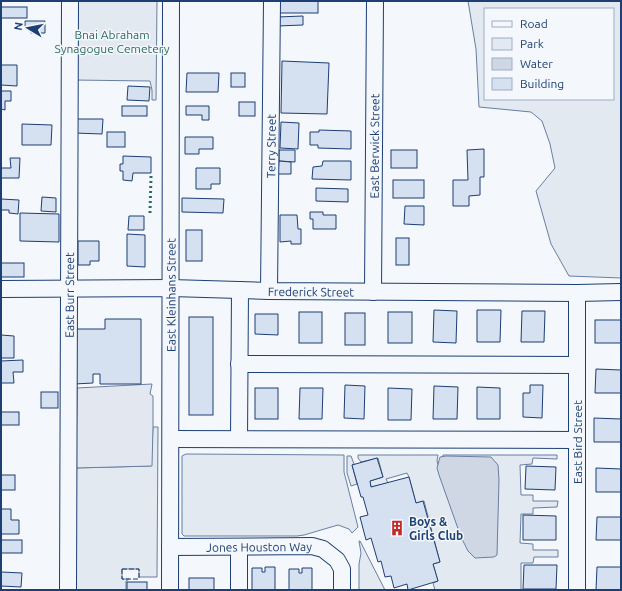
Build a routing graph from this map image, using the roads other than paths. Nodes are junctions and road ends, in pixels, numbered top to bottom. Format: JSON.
{"nodes":[{"id":1,"x":70,"y":1,"type":"edge"},
{"id":2,"x":171,"y":1,"type":"edge"},
{"id":3,"x":272,"y":1,"type":"edge"},
{"id":4,"x":375,"y":1,"type":"edge"},
{"id":5,"x":171,"y":288,"type":"junction"},
{"id":6,"x":1,"y":289,"type":"edge"},
{"id":7,"x":69,"y":289,"type":"junction"},
{"id":8,"x":240,"y":290,"type":"junction"},
{"id":9,"x":269,"y":291,"type":"junction"},
{"id":10,"x":372,"y":292,"type":"junction"},
{"id":11,"x":621,"y":292,"type":"edge"},
{"id":12,"x":577,"y":294,"type":"junction"},
{"id":13,"x":239,"y":364,"type":"junction"},
{"id":14,"x":577,"y":365,"type":"junction"},
{"id":15,"x":171,"y":439,"type":"junction"},
{"id":16,"x":239,"y":439,"type":"junction"},
{"id":17,"x":577,"y":440,"type":"junction"},
{"id":18,"x":170,"y":547,"type":"junction"},
{"id":19,"x":239,"y":547,"type":"junction"},
{"id":20,"x":68,"y":590,"type":"edge"},
{"id":21,"x":170,"y":590,"type":"edge"},
{"id":22,"x":239,"y":590,"type":"edge"},
{"id":23,"x":342,"y":590,"type":"edge"},
{"id":24,"x":577,"y":590,"type":"edge"}],
"edges":[{"from":1,"to":7,"type":"street","name":"East Burr Street"},
{"from":2,"to":5,"type":"street","name":"East Kleinhans Street"},
{"from":3,"to":9,"type":"street","name":"Terry Street"},
{"from":4,"to":10,"type":"street","name":"East Berwick Street"},
{"from":5,"to":7,"type":"street","name":"Frederick Street"},
{"from":5,"to":8,"type":"street","name":"Frederick Street"},
{"from":5,"to":15,"type":"street","name":"East Kleinhans Street"},
{"from":6,"to":7,"type":"street","name":"Frederick Street"},
{"from":7,"to":20,"type":"street","name":"East Burr Street"},
{"from":8,"to":9,"type":"street","name":"Frederick Street"},
{"from":8,"to":13,"type":"street"},
{"from":9,"to":10,"type":"street","name":"Frederick Street"},
{"from":10,"to":12,"type":"street","name":"Frederick Street"},
{"from":11,"to":12,"type":"street","name":"Frederick Street"},
{"from":12,"to":14,"type":"street","name":"East Bird Street"},
{"from":13,"to":14,"type":"street"},
{"from":13,"to":16,"type":"street"},
{"from":14,"to":17,"type":"street","name":"East Bird Street"},
{"from":15,"to":16,"type":"street"},
{"from":15,"to":18,"type":"street","name":"East Kleinhans Street"},
{"from":16,"to":17,"type":"street"},
{"from":17,"to":24,"type":"street","name":"East Bird Street"},
{"from":18,"to":19,"type":"street","name":"Jones Houston Way"},
{"from":18,"to":21,"type":"street","name":"East Kleinhans Street"},
{"from":19,"to":22,"type":"street"},
{"from":19,"to":23,"type":"street","name":"Jones Houston Way"}]}
